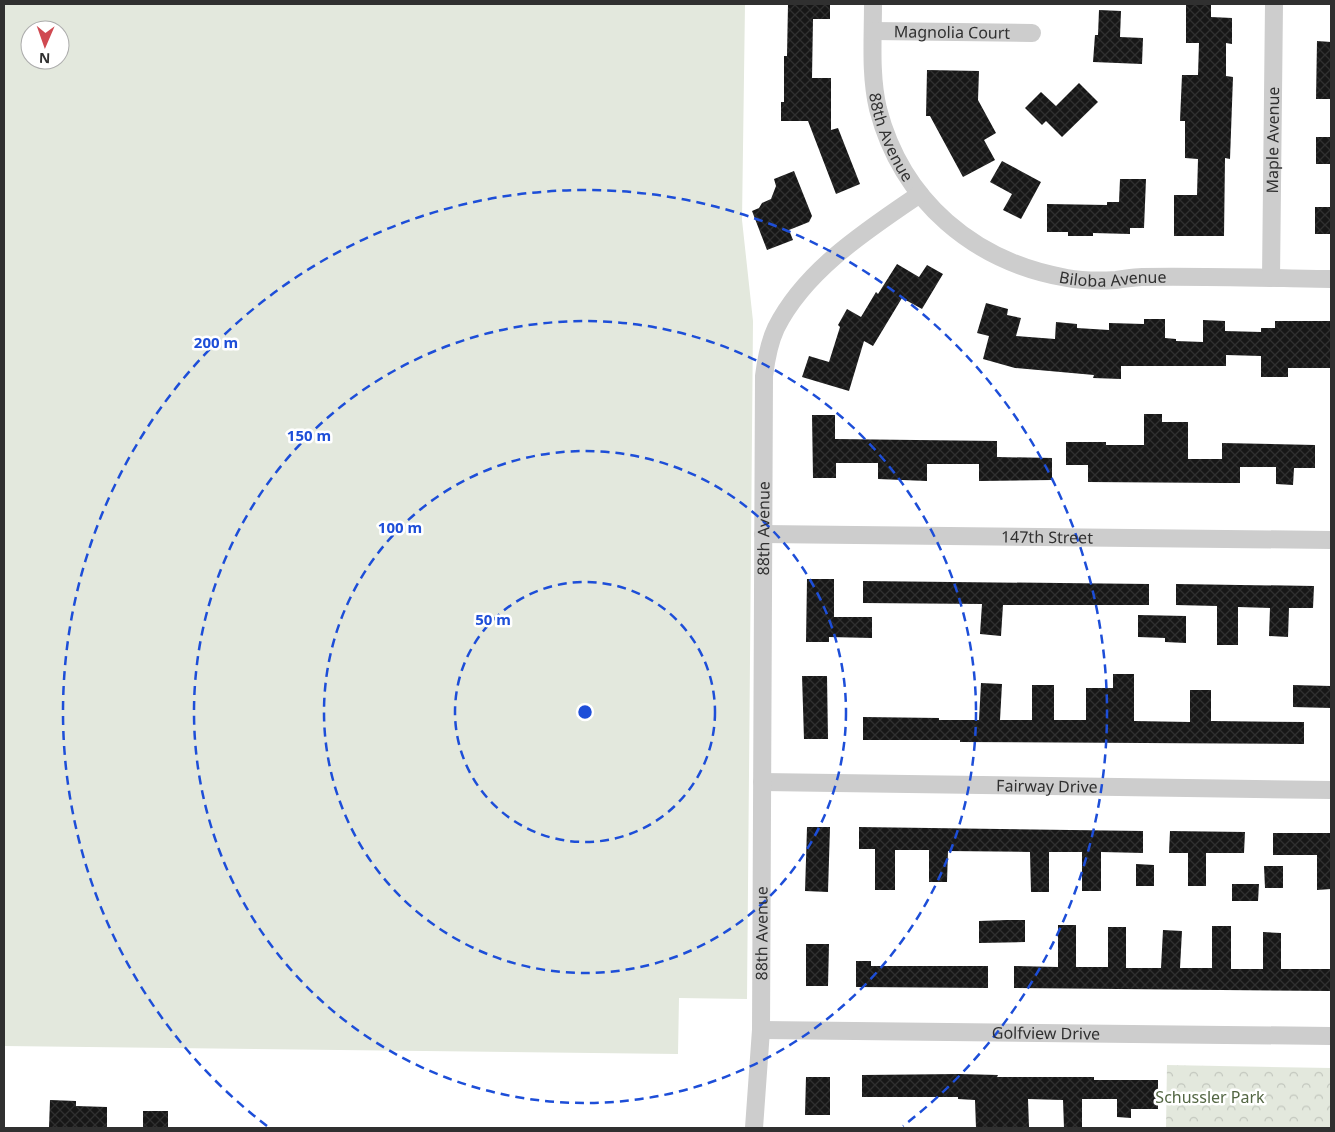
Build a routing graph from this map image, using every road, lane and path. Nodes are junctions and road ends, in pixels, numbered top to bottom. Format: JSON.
{"nodes":[{"id":1,"x":873,"y":4,"type":"edge"},
{"id":2,"x":1274,"y":4,"type":"edge"},
{"id":3,"x":873,"y":31,"type":"junction"},
{"id":4,"x":1032,"y":33,"type":"dead end"},
{"id":5,"x":920,"y":194,"type":"junction"},
{"id":6,"x":1271,"y":278,"type":"junction"},
{"id":7,"x":1331,"y":279,"type":"edge"},
{"id":8,"x":763,"y":534,"type":"junction"},
{"id":9,"x":1331,"y":540,"type":"edge"},
{"id":10,"x":762,"y":782,"type":"junction"},
{"id":11,"x":1331,"y":790,"type":"edge"},
{"id":12,"x":761,"y":1030,"type":"junction"},
{"id":13,"x":1331,"y":1036,"type":"edge"},
{"id":14,"x":754,"y":1128,"type":"edge"}],
"edges":[{"from":1,"to":3,"type":"street","name":"88th Avenue"},
{"from":2,"to":6,"type":"street","name":"Maple Avenue"},
{"from":3,"to":4,"type":"street","name":"Magnolia Court"},
{"from":3,"to":5,"type":"street","name":"88th Avenue"},
{"from":5,"to":6,"type":"street","name":"Biloba Avenue"},
{"from":5,"to":8,"type":"street","name":"88th Avenue"},
{"from":6,"to":7,"type":"street","name":"Biloba Avenue"},
{"from":8,"to":9,"type":"street","name":"147th Street"},
{"from":8,"to":10,"type":"street","name":"88th Avenue"},
{"from":10,"to":11,"type":"street","name":"Fairway Drive"},
{"from":10,"to":12,"type":"street","name":"88th Avenue"},
{"from":12,"to":13,"type":"street","name":"Golfview Drive"},
{"from":12,"to":14,"type":"street","name":"88th Avenue"}]}
